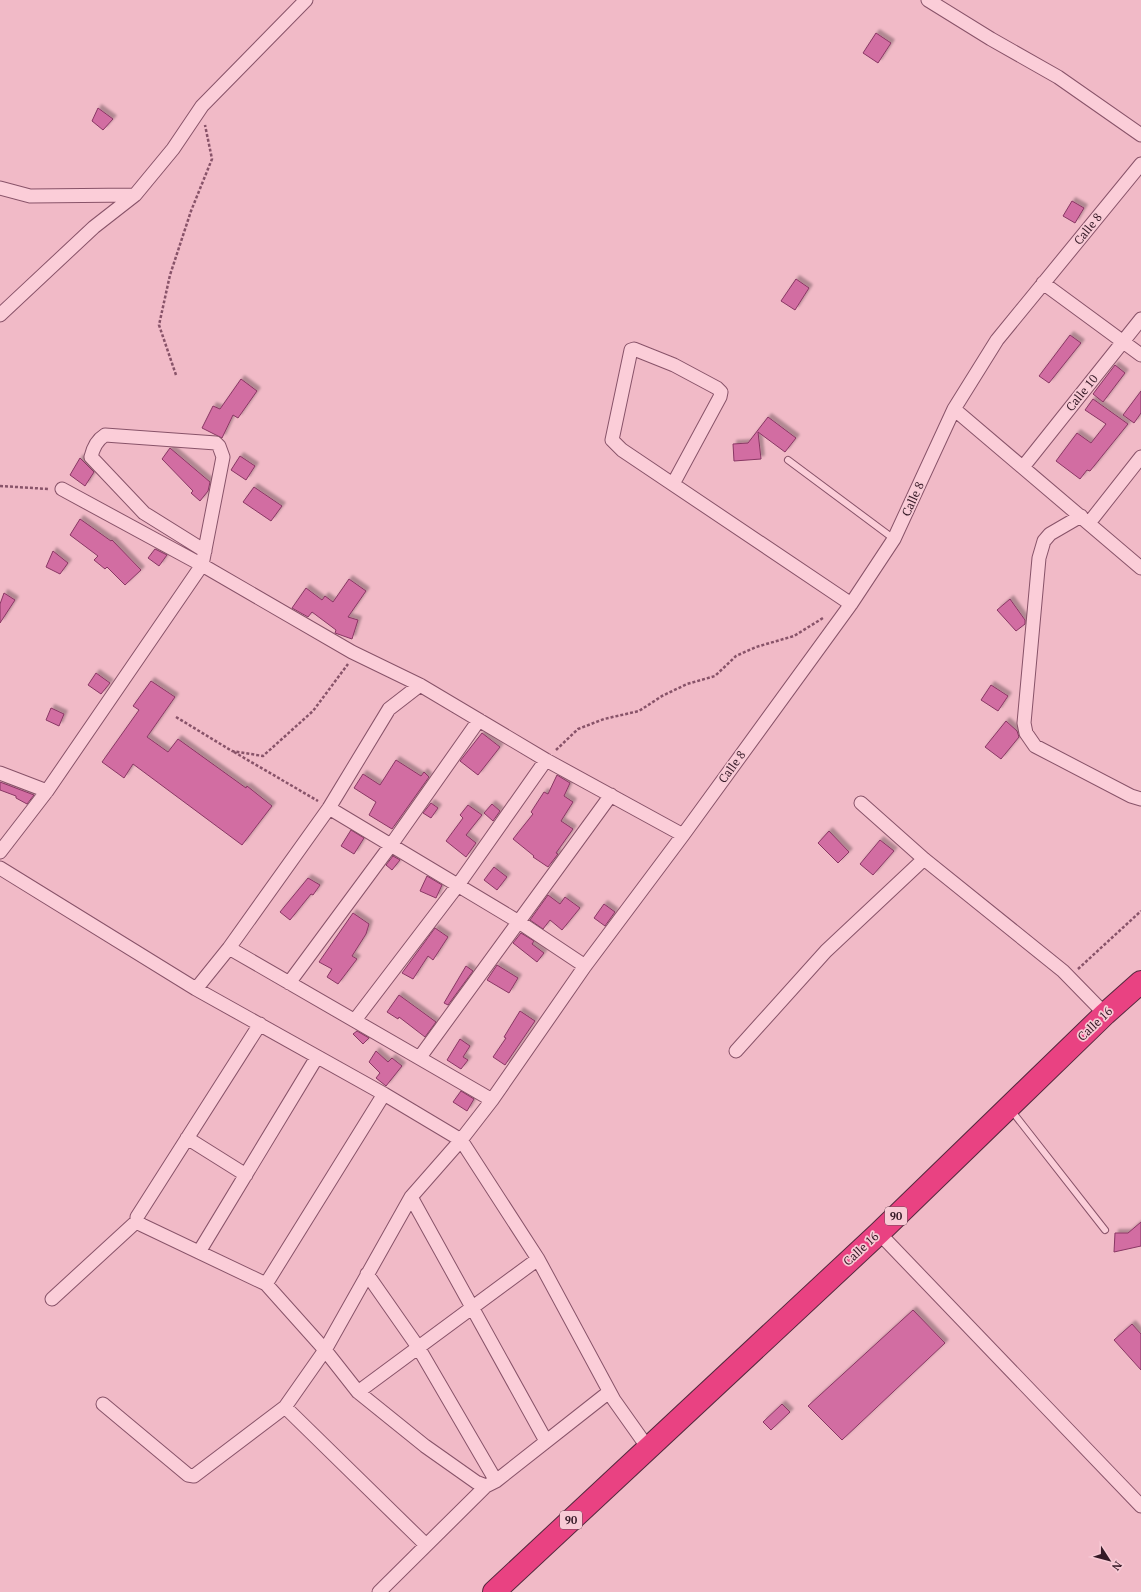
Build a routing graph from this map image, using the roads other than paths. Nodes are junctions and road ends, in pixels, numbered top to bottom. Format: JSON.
{"nodes":[{"id":1,"x":306,"y":0,"type":"edge"},
{"id":2,"x":928,"y":0,"type":"edge"},
{"id":3,"x":1141,"y":135,"type":"edge"},
{"id":4,"x":1141,"y":164,"type":"edge"},
{"id":5,"x":0,"y":188,"type":"edge"},
{"id":6,"x":135,"y":195,"type":"junction"},
{"id":7,"x":1043,"y":284,"type":"junction"},
{"id":8,"x":0,"y":315,"type":"edge"},
{"id":9,"x":1141,"y":319,"type":"edge"},
{"id":10,"x":1123,"y":342,"type":"junction"},
{"id":11,"x":1141,"y":355,"type":"edge"},
{"id":12,"x":954,"y":409,"type":"junction"},
{"id":13,"x":1141,"y":457,"type":"edge"},
{"id":14,"x":788,"y":460,"type":"dead end"},
{"id":15,"x":1023,"y":467,"type":"junction"},
{"id":16,"x":673,"y":484,"type":"junction"},
{"id":17,"x":62,"y":489,"type":"road end"},
{"id":18,"x":1085,"y":520,"type":"junction"},
{"id":19,"x":894,"y":539,"type":"junction"},
{"id":20,"x":205,"y":551,"type":"junction"},
{"id":21,"x":202,"y":565,"type":"junction"},
{"id":22,"x":1141,"y":568,"type":"edge"},
{"id":23,"x":851,"y":604,"type":"junction"},
{"id":24,"x":420,"y":686,"type":"junction"},
{"id":25,"x":479,"y":720,"type":"junction"},
{"id":26,"x":546,"y":760,"type":"junction"},
{"id":27,"x":0,"y":773,"type":"edge"},
{"id":28,"x":47,"y":791,"type":"junction"},
{"id":29,"x":611,"y":795,"type":"junction"},
{"id":30,"x":1141,"y":799,"type":"edge"},
{"id":31,"x":861,"y":803,"type":"dead end"},
{"id":32,"x":329,"y":808,"type":"junction"},
{"id":33,"x":683,"y":836,"type":"junction"},
{"id":34,"x":391,"y":845,"type":"junction"},
{"id":35,"x":0,"y":852,"type":"edge"},
{"id":36,"x":924,"y":859,"type":"junction"},
{"id":37,"x":0,"y":868,"type":"edge"},
{"id":38,"x":458,"y":885,"type":"junction"},
{"id":39,"x":520,"y":922,"type":"junction"},
{"id":40,"x":229,"y":948,"type":"junction"},
{"id":41,"x":585,"y":966,"type":"junction"},
{"id":42,"x":1141,"y":982,"type":"edge"},
{"id":43,"x":289,"y":983,"type":"junction"},
{"id":44,"x":196,"y":989,"type":"junction"},
{"id":45,"x":1098,"y":1006,"type":"junction"},
{"id":46,"x":355,"y":1020,"type":"junction"},
{"id":47,"x":260,"y":1024,"type":"junction"},
{"id":48,"x":736,"y":1051,"type":"dead end"},
{"id":49,"x":317,"y":1057,"type":"junction"},
{"id":50,"x":420,"y":1057,"type":"junction"},
{"id":51,"x":384,"y":1094,"type":"junction"},
{"id":52,"x":492,"y":1100,"type":"junction"},
{"id":53,"x":1009,"y":1107,"type":"junction"},
{"id":54,"x":187,"y":1138,"type":"junction"},
{"id":55,"x":461,"y":1140,"type":"junction"},
{"id":56,"x":246,"y":1175,"type":"junction"},
{"id":57,"x":411,"y":1197,"type":"junction"},
{"id":58,"x":137,"y":1222,"type":"junction"},
{"id":59,"x":1105,"y":1230,"type":"dead end"},
{"id":60,"x":879,"y":1233,"type":"junction"},
{"id":61,"x":199,"y":1252,"type":"junction"},
{"id":62,"x":538,"y":1259,"type":"junction"},
{"id":63,"x":367,"y":1274,"type":"junction"},
{"id":64,"x":266,"y":1284,"type":"junction"},
{"id":65,"x":52,"y":1299,"type":"dead end"},
{"id":66,"x":471,"y":1308,"type":"junction"},
{"id":67,"x":418,"y":1347,"type":"junction"},
{"id":68,"x":325,"y":1350,"type":"junction"},
{"id":69,"x":358,"y":1392,"type":"junction"},
{"id":70,"x":611,"y":1396,"type":"junction"},
{"id":71,"x":103,"y":1404,"type":"dead end"},
{"id":72,"x":285,"y":1407,"type":"junction"},
{"id":73,"x":546,"y":1442,"type":"junction"},
{"id":74,"x":648,"y":1448,"type":"junction"},
{"id":75,"x":491,"y":1484,"type":"junction"},
{"id":76,"x":1141,"y":1506,"type":"edge"},
{"id":77,"x":426,"y":1545,"type":"junction"},
{"id":78,"x":379,"y":1592,"type":"edge"},
{"id":79,"x":494,"y":1592,"type":"edge"}],
"edges":[{"from":1,"to":6,"type":"street"},
{"from":2,"to":3,"type":"street"},
{"from":4,"to":7,"type":"street","name":"Calle 8"},
{"from":5,"to":6,"type":"street"},
{"from":6,"to":8,"type":"street"},
{"from":7,"to":10,"type":"street"},
{"from":7,"to":12,"type":"street","name":"Calle 8"},
{"from":9,"to":10,"type":"street","name":"Calle 10"},
{"from":10,"to":11,"type":"street"},
{"from":10,"to":15,"type":"street","name":"Calle 10"},
{"from":12,"to":15,"type":"street"},
{"from":12,"to":19,"type":"street","name":"Calle 8"},
{"from":13,"to":18,"type":"street"},
{"from":14,"to":19,"type":"lane"},
{"from":15,"to":18,"type":"street"},
{"from":16,"to":16,"type":"street"},
{"from":16,"to":23,"type":"street"},
{"from":17,"to":21,"type":"street"},
{"from":18,"to":22,"type":"street"},
{"from":18,"to":30,"type":"street"},
{"from":19,"to":23,"type":"street","name":"Calle 8"},
{"from":20,"to":20,"type":"street"},
{"from":20,"to":21,"type":"street"},
{"from":21,"to":24,"type":"street"},
{"from":21,"to":28,"type":"street"},
{"from":23,"to":33,"type":"street","name":"Calle 8"},
{"from":24,"to":25,"type":"street"},
{"from":24,"to":32,"type":"street"},
{"from":25,"to":26,"type":"street"},
{"from":25,"to":34,"type":"street"},
{"from":26,"to":29,"type":"street"},
{"from":26,"to":38,"type":"street"},
{"from":27,"to":28,"type":"street"},
{"from":28,"to":35,"type":"street"},
{"from":29,"to":33,"type":"street"},
{"from":29,"to":39,"type":"street"},
{"from":31,"to":36,"type":"street"},
{"from":32,"to":34,"type":"street"},
{"from":32,"to":40,"type":"street"},
{"from":33,"to":41,"type":"street","name":"Calle 8"},
{"from":34,"to":38,"type":"street"},
{"from":34,"to":43,"type":"street"},
{"from":36,"to":45,"type":"street"},
{"from":36,"to":48,"type":"street"},
{"from":37,"to":44,"type":"street"},
{"from":38,"to":39,"type":"street"},
{"from":38,"to":46,"type":"street"},
{"from":39,"to":41,"type":"street"},
{"from":39,"to":50,"type":"street"},
{"from":40,"to":43,"type":"street"},
{"from":40,"to":44,"type":"street"},
{"from":41,"to":52,"type":"street","name":"Calle 8"},
{"from":42,"to":45,"type":"highway","name":"Calle 16","number":"90"},
{"from":43,"to":46,"type":"street"},
{"from":44,"to":47,"type":"street"},
{"from":45,"to":53,"type":"highway","name":"Calle 16","number":"90"},
{"from":46,"to":50,"type":"street"},
{"from":47,"to":49,"type":"street"},
{"from":47,"to":54,"type":"street"},
{"from":49,"to":51,"type":"street"},
{"from":49,"to":56,"type":"street"},
{"from":50,"to":52,"type":"street"},
{"from":51,"to":55,"type":"street"},
{"from":51,"to":64,"type":"street"},
{"from":52,"to":55,"type":"street","name":"Calle 8"},
{"from":53,"to":59,"type":"lane"},
{"from":53,"to":60,"type":"highway","name":"Calle 16","number":"90"},
{"from":54,"to":56,"type":"street"},
{"from":54,"to":58,"type":"street"},
{"from":55,"to":57,"type":"street","name":"Calle 8"},
{"from":55,"to":62,"type":"street"},
{"from":56,"to":61,"type":"street"},
{"from":57,"to":63,"type":"street","name":"Calle 8"},
{"from":57,"to":66,"type":"street"},
{"from":58,"to":61,"type":"street"},
{"from":58,"to":65,"type":"street"},
{"from":60,"to":74,"type":"highway","name":"Calle 16","number":"90"},
{"from":60,"to":76,"type":"street"},
{"from":61,"to":64,"type":"street"},
{"from":62,"to":66,"type":"street"},
{"from":62,"to":70,"type":"street"},
{"from":63,"to":67,"type":"street"},
{"from":63,"to":68,"type":"street","name":"Calle 8"},
{"from":64,"to":68,"type":"street"},
{"from":66,"to":67,"type":"street"},
{"from":66,"to":73,"type":"street"},
{"from":67,"to":69,"type":"street"},
{"from":67,"to":75,"type":"street"},
{"from":68,"to":69,"type":"street"},
{"from":68,"to":72,"type":"street","name":"Calle 8"},
{"from":69,"to":75,"type":"street"},
{"from":70,"to":73,"type":"street"},
{"from":70,"to":74,"type":"street"},
{"from":71,"to":72,"type":"street","name":"Calle 8"},
{"from":72,"to":77,"type":"street"},
{"from":73,"to":75,"type":"street"},
{"from":74,"to":79,"type":"highway","number":"90"},
{"from":75,"to":77,"type":"street"},
{"from":77,"to":78,"type":"street"}]}
